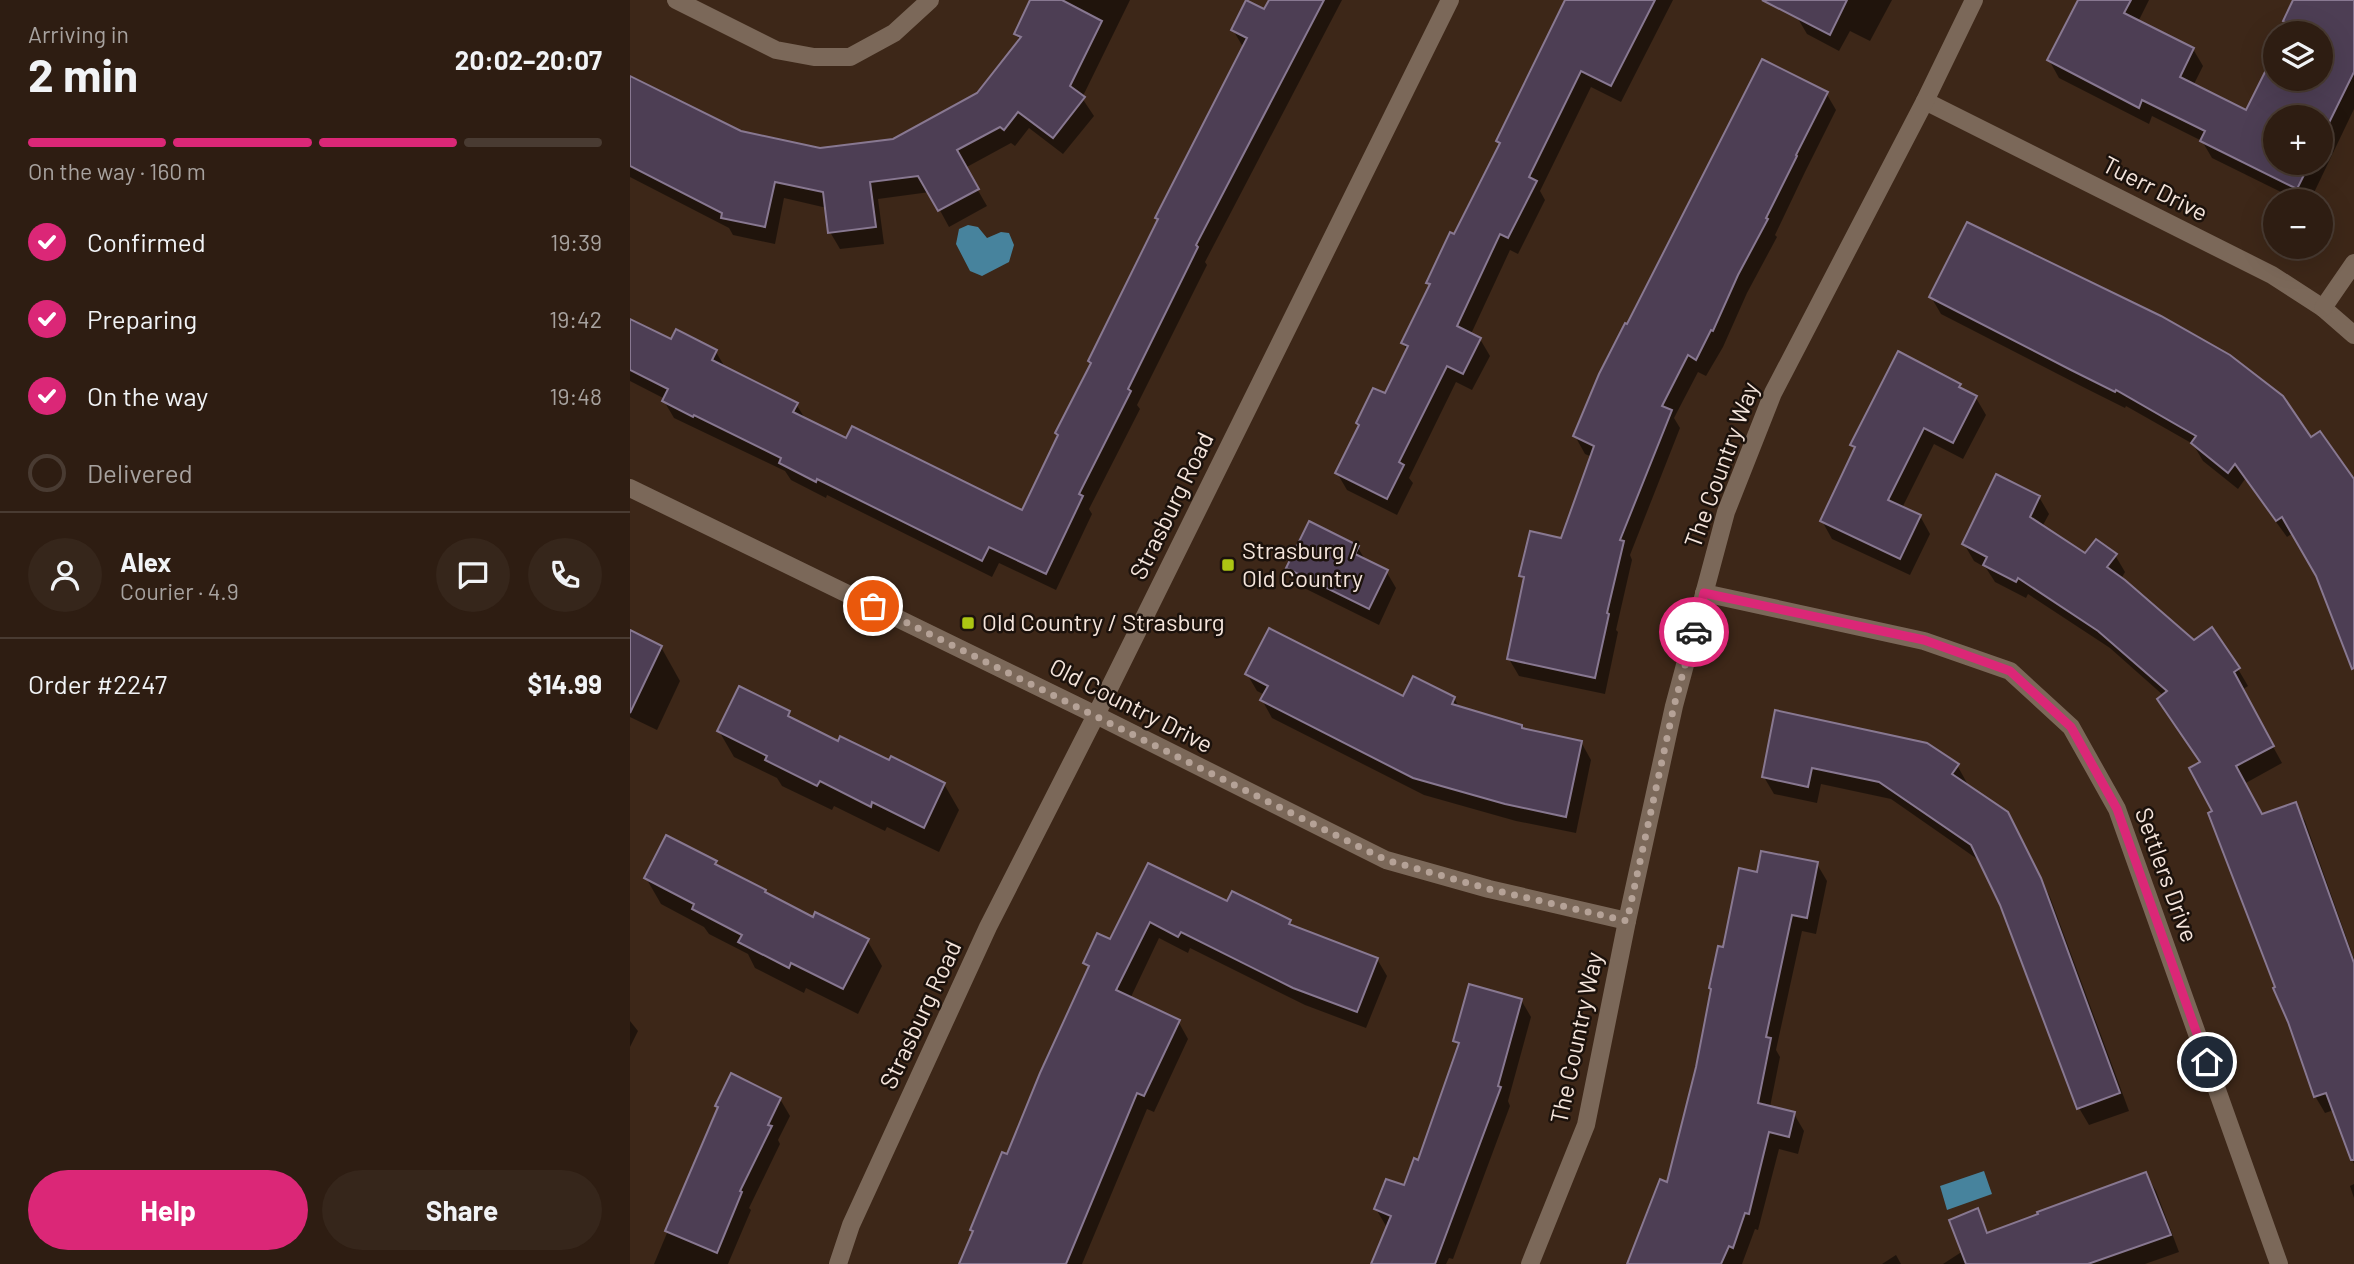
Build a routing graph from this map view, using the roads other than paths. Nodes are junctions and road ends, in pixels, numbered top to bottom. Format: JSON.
{"nodes":[{"id":1,"x":676,"y":0,"type":"edge"},
{"id":2,"x":930,"y":0,"type":"edge"},
{"id":3,"x":1450,"y":0,"type":"edge"},
{"id":4,"x":1974,"y":0,"type":"edge"},
{"id":5,"x":1925,"y":101,"type":"junction"},
{"id":6,"x":2354,"y":264,"type":"edge"},
{"id":7,"x":2323,"y":308,"type":"junction"},
{"id":8,"x":2354,"y":335,"type":"edge"},
{"id":9,"x":630,"y":488,"type":"edge"},
{"id":10,"x":1704,"y":593,"type":"junction"},
{"id":11,"x":1096,"y":715,"type":"junction"},
{"id":12,"x":1627,"y":921,"type":"junction"},
{"id":13,"x":838,"y":1264,"type":"edge"},
{"id":14,"x":1530,"y":1264,"type":"edge"},
{"id":15,"x":2279,"y":1264,"type":"edge"}],
"edges":[{"from":1,"to":2,"type":"street"},
{"from":3,"to":11,"type":"street","name":"Strasburg Road"},
{"from":4,"to":5,"type":"street","name":"The Country Way"},
{"from":5,"to":7,"type":"street","name":"Tuerr Drive"},
{"from":5,"to":10,"type":"street","name":"The Country Way"},
{"from":6,"to":7,"type":"street"},
{"from":7,"to":8,"type":"street","name":"Tuerr Drive"},
{"from":9,"to":11,"type":"street","name":"Old Country Drive"},
{"from":10,"to":12,"type":"street","name":"The Country Way"},
{"from":10,"to":15,"type":"street","name":"Settlers Drive"},
{"from":11,"to":12,"type":"street","name":"Old Country Drive"},
{"from":11,"to":13,"type":"street","name":"Strasburg Road"},
{"from":12,"to":14,"type":"street","name":"The Country Way"}]}
